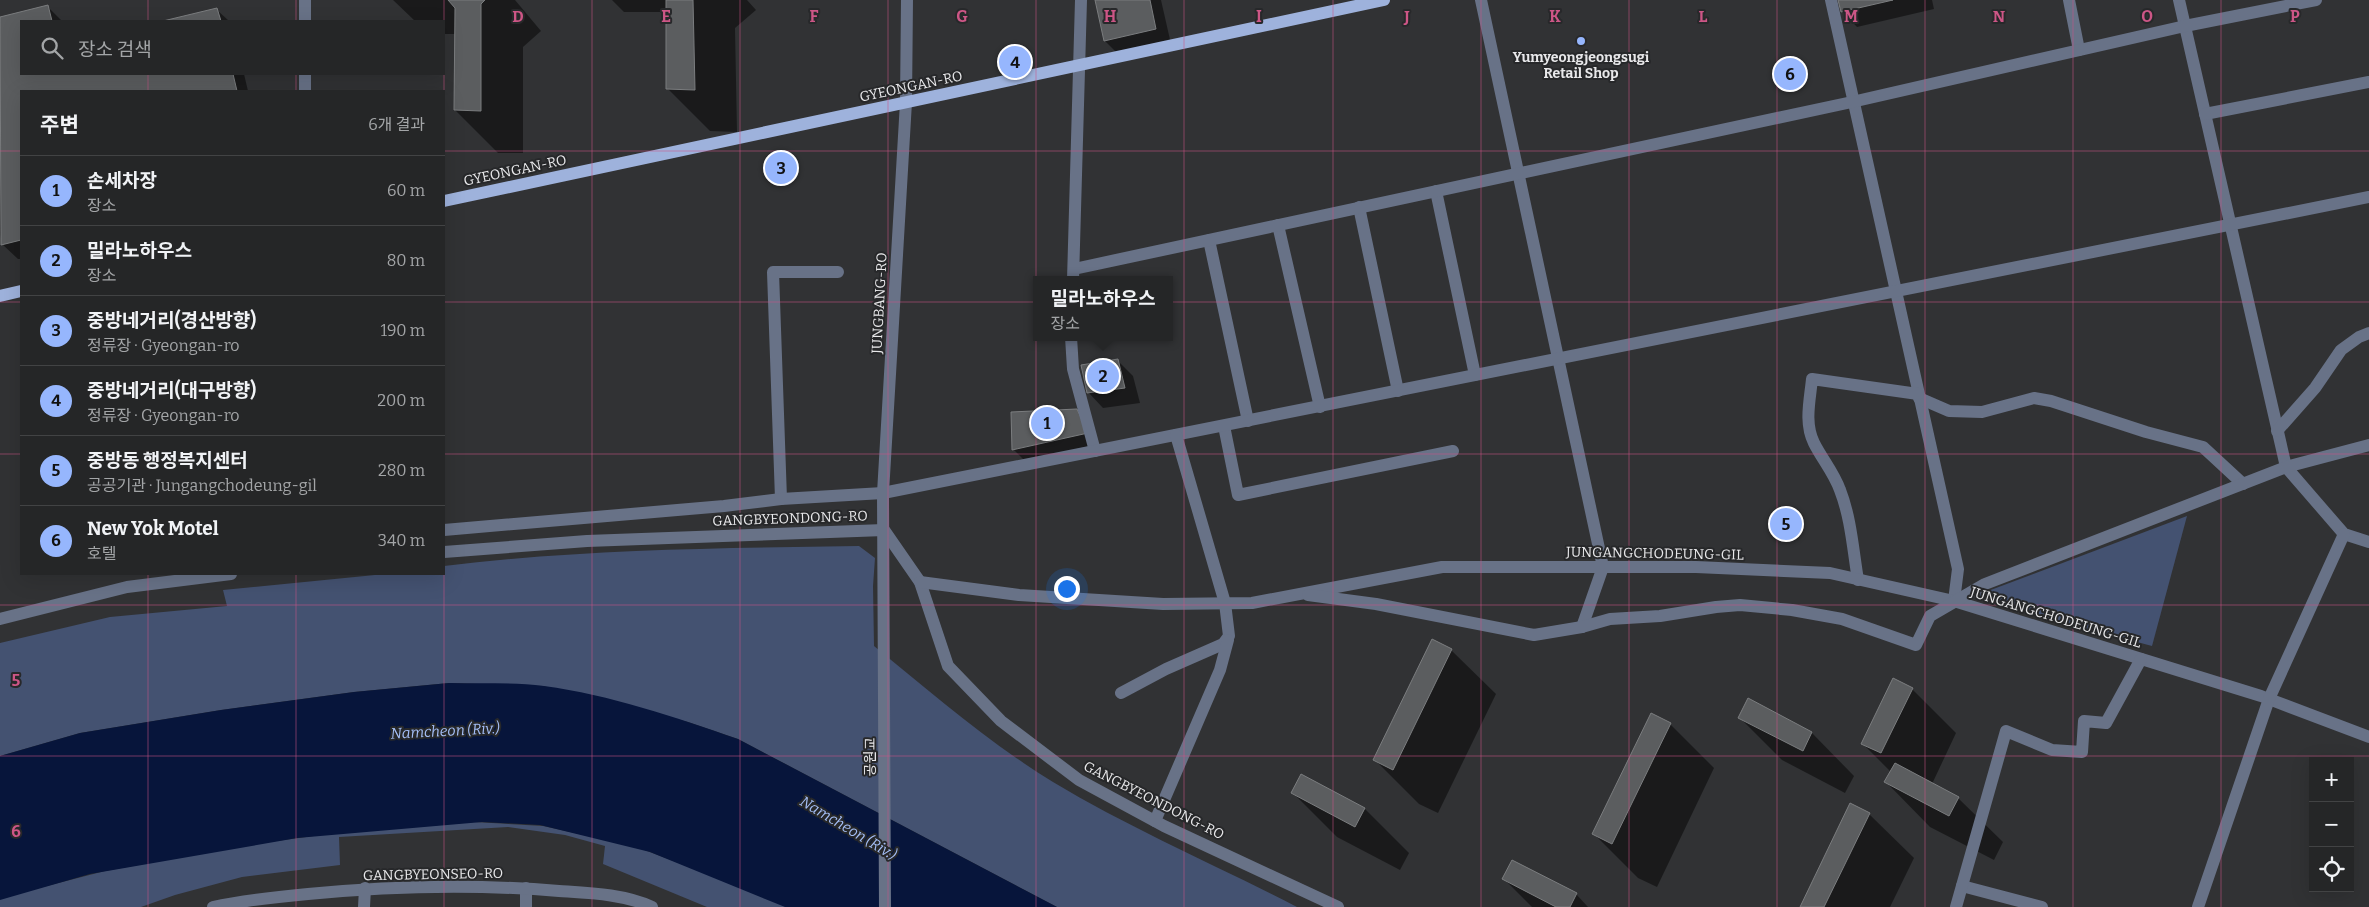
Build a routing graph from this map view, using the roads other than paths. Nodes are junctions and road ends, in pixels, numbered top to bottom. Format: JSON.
{"nodes":[{"id":1,"x":305,"y":0,"type":"edge"},
{"id":2,"x":907,"y":0,"type":"edge"},
{"id":3,"x":1081,"y":0,"type":"edge"},
{"id":4,"x":1384,"y":0,"type":"edge"},
{"id":5,"x":1481,"y":0,"type":"edge"},
{"id":6,"x":1831,"y":0,"type":"edge"},
{"id":7,"x":2069,"y":0,"type":"edge"},
{"id":8,"x":2179,"y":0,"type":"edge"},
{"id":9,"x":2316,"y":0,"type":"edge"},
{"id":10,"x":305,"y":20,"type":"edge"},
{"id":11,"x":2185,"y":26,"type":"junction"},
{"id":12,"x":2080,"y":50,"type":"junction"},
{"id":13,"x":1080,"y":65,"type":"junction"},
{"id":14,"x":305,"y":75,"type":"edge"},
{"id":15,"x":2369,"y":82,"type":"edge"},
{"id":16,"x":305,"y":90,"type":"edge"},
{"id":17,"x":906,"y":102,"type":"junction"},
{"id":18,"x":1852,"y":102,"type":"junction"},
{"id":19,"x":2205,"y":114,"type":"junction"},
{"id":20,"x":1518,"y":173,"type":"junction"},
{"id":21,"x":1436,"y":191,"type":"junction"},
{"id":22,"x":2369,"y":197,"type":"edge"},
{"id":23,"x":445,"y":201,"type":"edge"},
{"id":24,"x":1360,"y":207,"type":"junction"},
{"id":25,"x":2230,"y":224,"type":"junction"},
{"id":26,"x":1278,"y":225,"type":"junction"},
{"id":27,"x":1209,"y":240,"type":"junction"},
{"id":28,"x":838,"y":272,"type":"dead end"},
{"id":29,"x":1073,"y":274,"type":"edge"},
{"id":30,"x":20,"y":291,"type":"edge"},
{"id":31,"x":1895,"y":292,"type":"junction"},
{"id":32,"x":0,"y":296,"type":"edge"},
{"id":33,"x":2369,"y":333,"type":"edge"},
{"id":34,"x":1071,"y":341,"type":"edge"},
{"id":35,"x":1558,"y":359,"type":"junction"},
{"id":36,"x":1475,"y":375,"type":"junction"},
{"id":37,"x":1398,"y":391,"type":"junction"},
{"id":38,"x":1919,"y":396,"type":"junction"},
{"id":39,"x":1320,"y":406,"type":"junction"},
{"id":40,"x":1248,"y":421,"type":"junction"},
{"id":41,"x":1224,"y":426,"type":"junction"},
{"id":42,"x":2277,"y":431,"type":"junction"},
{"id":43,"x":1176,"y":435,"type":"junction"},
{"id":44,"x":2369,"y":445,"type":"edge"},
{"id":45,"x":1095,"y":451,"type":"junction"},
{"id":46,"x":1453,"y":451,"type":"dead end"},
{"id":47,"x":2286,"y":468,"type":"junction"},
{"id":48,"x":2243,"y":484,"type":"junction"},
{"id":49,"x":883,"y":494,"type":"junction"},
{"id":50,"x":781,"y":499,"type":"junction"},
{"id":51,"x":445,"y":530,"type":"edge"},
{"id":52,"x":884,"y":530,"type":"junction"},
{"id":53,"x":2344,"y":534,"type":"junction"},
{"id":54,"x":2369,"y":542,"type":"edge"},
{"id":55,"x":445,"y":552,"type":"edge"},
{"id":56,"x":1603,"y":567,"type":"junction"},
{"id":57,"x":224,"y":575,"type":"edge"},
{"id":58,"x":1858,"y":580,"type":"junction"},
{"id":59,"x":920,"y":582,"type":"junction"},
{"id":60,"x":1300,"y":594,"type":"junction"},
{"id":61,"x":1954,"y":601,"type":"junction"},
{"id":62,"x":1224,"y":603,"type":"junction"},
{"id":63,"x":884,"y":608,"type":"joint"},
{"id":64,"x":0,"y":619,"type":"edge"},
{"id":65,"x":1582,"y":627,"type":"junction"},
{"id":66,"x":1228,"y":640,"type":"junction"},
{"id":67,"x":2141,"y":659,"type":"junction"},
{"id":68,"x":1121,"y":693,"type":"dead end"},
{"id":69,"x":2269,"y":699,"type":"junction"},
{"id":70,"x":2369,"y":737,"type":"edge"},
{"id":71,"x":1155,"y":821,"type":"junction"},
{"id":72,"x":1962,"y":886,"type":"junction"},
{"id":73,"x":365,"y":888,"type":"junction"},
{"id":74,"x":526,"y":888,"type":"junction"},
{"id":75,"x":213,"y":907,"type":"edge"},
{"id":76,"x":364,"y":907,"type":"edge"},
{"id":77,"x":526,"y":907,"type":"edge"},
{"id":78,"x":652,"y":907,"type":"edge"},
{"id":79,"x":885,"y":907,"type":"edge"},
{"id":80,"x":1338,"y":907,"type":"edge"},
{"id":81,"x":1956,"y":907,"type":"edge"},
{"id":82,"x":2042,"y":907,"type":"edge"},
{"id":83,"x":2198,"y":907,"type":"edge"}],
"edges":[{"from":1,"to":10,"type":"street"},
{"from":2,"to":17,"type":"street","name":"JUNGBANG-RO"},
{"from":3,"to":13,"type":"street"},
{"from":4,"to":13,"type":"main road","name":"GYEONGAN-RO"},
{"from":5,"to":20,"type":"street"},
{"from":6,"to":18,"type":"street"},
{"from":7,"to":12,"type":"street"},
{"from":8,"to":11,"type":"street"},
{"from":9,"to":11,"type":"street"},
{"from":11,"to":12,"type":"street"},
{"from":11,"to":19,"type":"street"},
{"from":12,"to":18,"type":"street"},
{"from":13,"to":17,"type":"main road","name":"GYEONGAN-RO"},
{"from":13,"to":29,"type":"street"},
{"from":14,"to":16,"type":"street"},
{"from":15,"to":19,"type":"street"},
{"from":17,"to":23,"type":"main road","name":"GYEONGAN-RO"},
{"from":17,"to":49,"type":"street","name":"JUNGBANG-RO"},
{"from":18,"to":20,"type":"street"},
{"from":18,"to":31,"type":"street"},
{"from":19,"to":25,"type":"street"},
{"from":20,"to":21,"type":"street"},
{"from":20,"to":35,"type":"street"},
{"from":21,"to":24,"type":"street"},
{"from":21,"to":36,"type":"street"},
{"from":22,"to":25,"type":"street"},
{"from":24,"to":26,"type":"street"},
{"from":24,"to":37,"type":"street"},
{"from":25,"to":31,"type":"street"},
{"from":25,"to":42,"type":"street"},
{"from":26,"to":27,"type":"street"},
{"from":26,"to":39,"type":"street"},
{"from":27,"to":29,"type":"street"},
{"from":27,"to":40,"type":"street"},
{"from":28,"to":50,"type":"street"},
{"from":30,"to":32,"type":"main road"},
{"from":31,"to":35,"type":"street"},
{"from":31,"to":38,"type":"street"},
{"from":33,"to":42,"type":"street"},
{"from":34,"to":45,"type":"street"},
{"from":35,"to":36,"type":"street"},
{"from":35,"to":56,"type":"street"},
{"from":36,"to":37,"type":"street"},
{"from":37,"to":39,"type":"street"},
{"from":38,"to":48,"type":"street"},
{"from":38,"to":58,"type":"street"},
{"from":38,"to":61,"type":"street"},
{"from":39,"to":40,"type":"street"},
{"from":40,"to":41,"type":"street"},
{"from":41,"to":43,"type":"street"},
{"from":41,"to":46,"type":"street"},
{"from":42,"to":47,"type":"street"},
{"from":43,"to":45,"type":"street"},
{"from":43,"to":62,"type":"street"},
{"from":44,"to":47,"type":"street"},
{"from":45,"to":49,"type":"street"},
{"from":47,"to":48,"type":"street"},
{"from":47,"to":53,"type":"street"},
{"from":48,"to":61,"type":"street"},
{"from":49,"to":50,"type":"street"},
{"from":49,"to":52,"type":"street","name":"JUNGBANG-RO"},
{"from":50,"to":51,"type":"street"},
{"from":52,"to":55,"type":"street","name":"GANGBYEONDONG-RO"},
{"from":52,"to":59,"type":"street","name":"GANGBYEONDONG-RO"},
{"from":52,"to":63,"type":"street","name":"JUNGBANG-RO"},
{"from":53,"to":54,"type":"street"},
{"from":53,"to":69,"type":"street"},
{"from":56,"to":58,"type":"street","name":"JUNGANGCHODEUNG-GIL"},
{"from":56,"to":60,"type":"street","name":"JUNGANGCHODEUNG-GIL"},
{"from":56,"to":65,"type":"street"},
{"from":57,"to":64,"type":"street"},
{"from":58,"to":61,"type":"street","name":"JUNGANGCHODEUNG-GIL"},
{"from":59,"to":62,"type":"street","name":"JUNGANGCHODEUNG-GIL"},
{"from":59,"to":71,"type":"street","name":"GANGBYEONDONG-RO"},
{"from":60,"to":62,"type":"street","name":"JUNGANGCHODEUNG-GIL"},
{"from":60,"to":65,"type":"street"},
{"from":61,"to":65,"type":"street"},
{"from":61,"to":67,"type":"street","name":"JUNGANGCHODEUNG-GIL"},
{"from":62,"to":66,"type":"street"},
{"from":63,"to":79,"type":"street","name":"공원교"},
{"from":66,"to":68,"type":"street"},
{"from":66,"to":71,"type":"street"},
{"from":67,"to":69,"type":"street","name":"JUNGANGCHODEUNG-GIL"},
{"from":67,"to":72,"type":"street"},
{"from":69,"to":70,"type":"street","name":"JUNGANGCHODEUNG-GIL"},
{"from":69,"to":83,"type":"street"},
{"from":71,"to":80,"type":"street","name":"GANGBYEONDONG-RO"},
{"from":72,"to":81,"type":"street"},
{"from":72,"to":82,"type":"street"},
{"from":73,"to":74,"type":"street","name":"GANGBYEONSEO-RO"},
{"from":73,"to":75,"type":"street","name":"GANGBYEONSEO-RO"},
{"from":73,"to":76,"type":"street"},
{"from":74,"to":77,"type":"street"},
{"from":74,"to":78,"type":"street","name":"GANGBYEONSEO-RO"}]}
